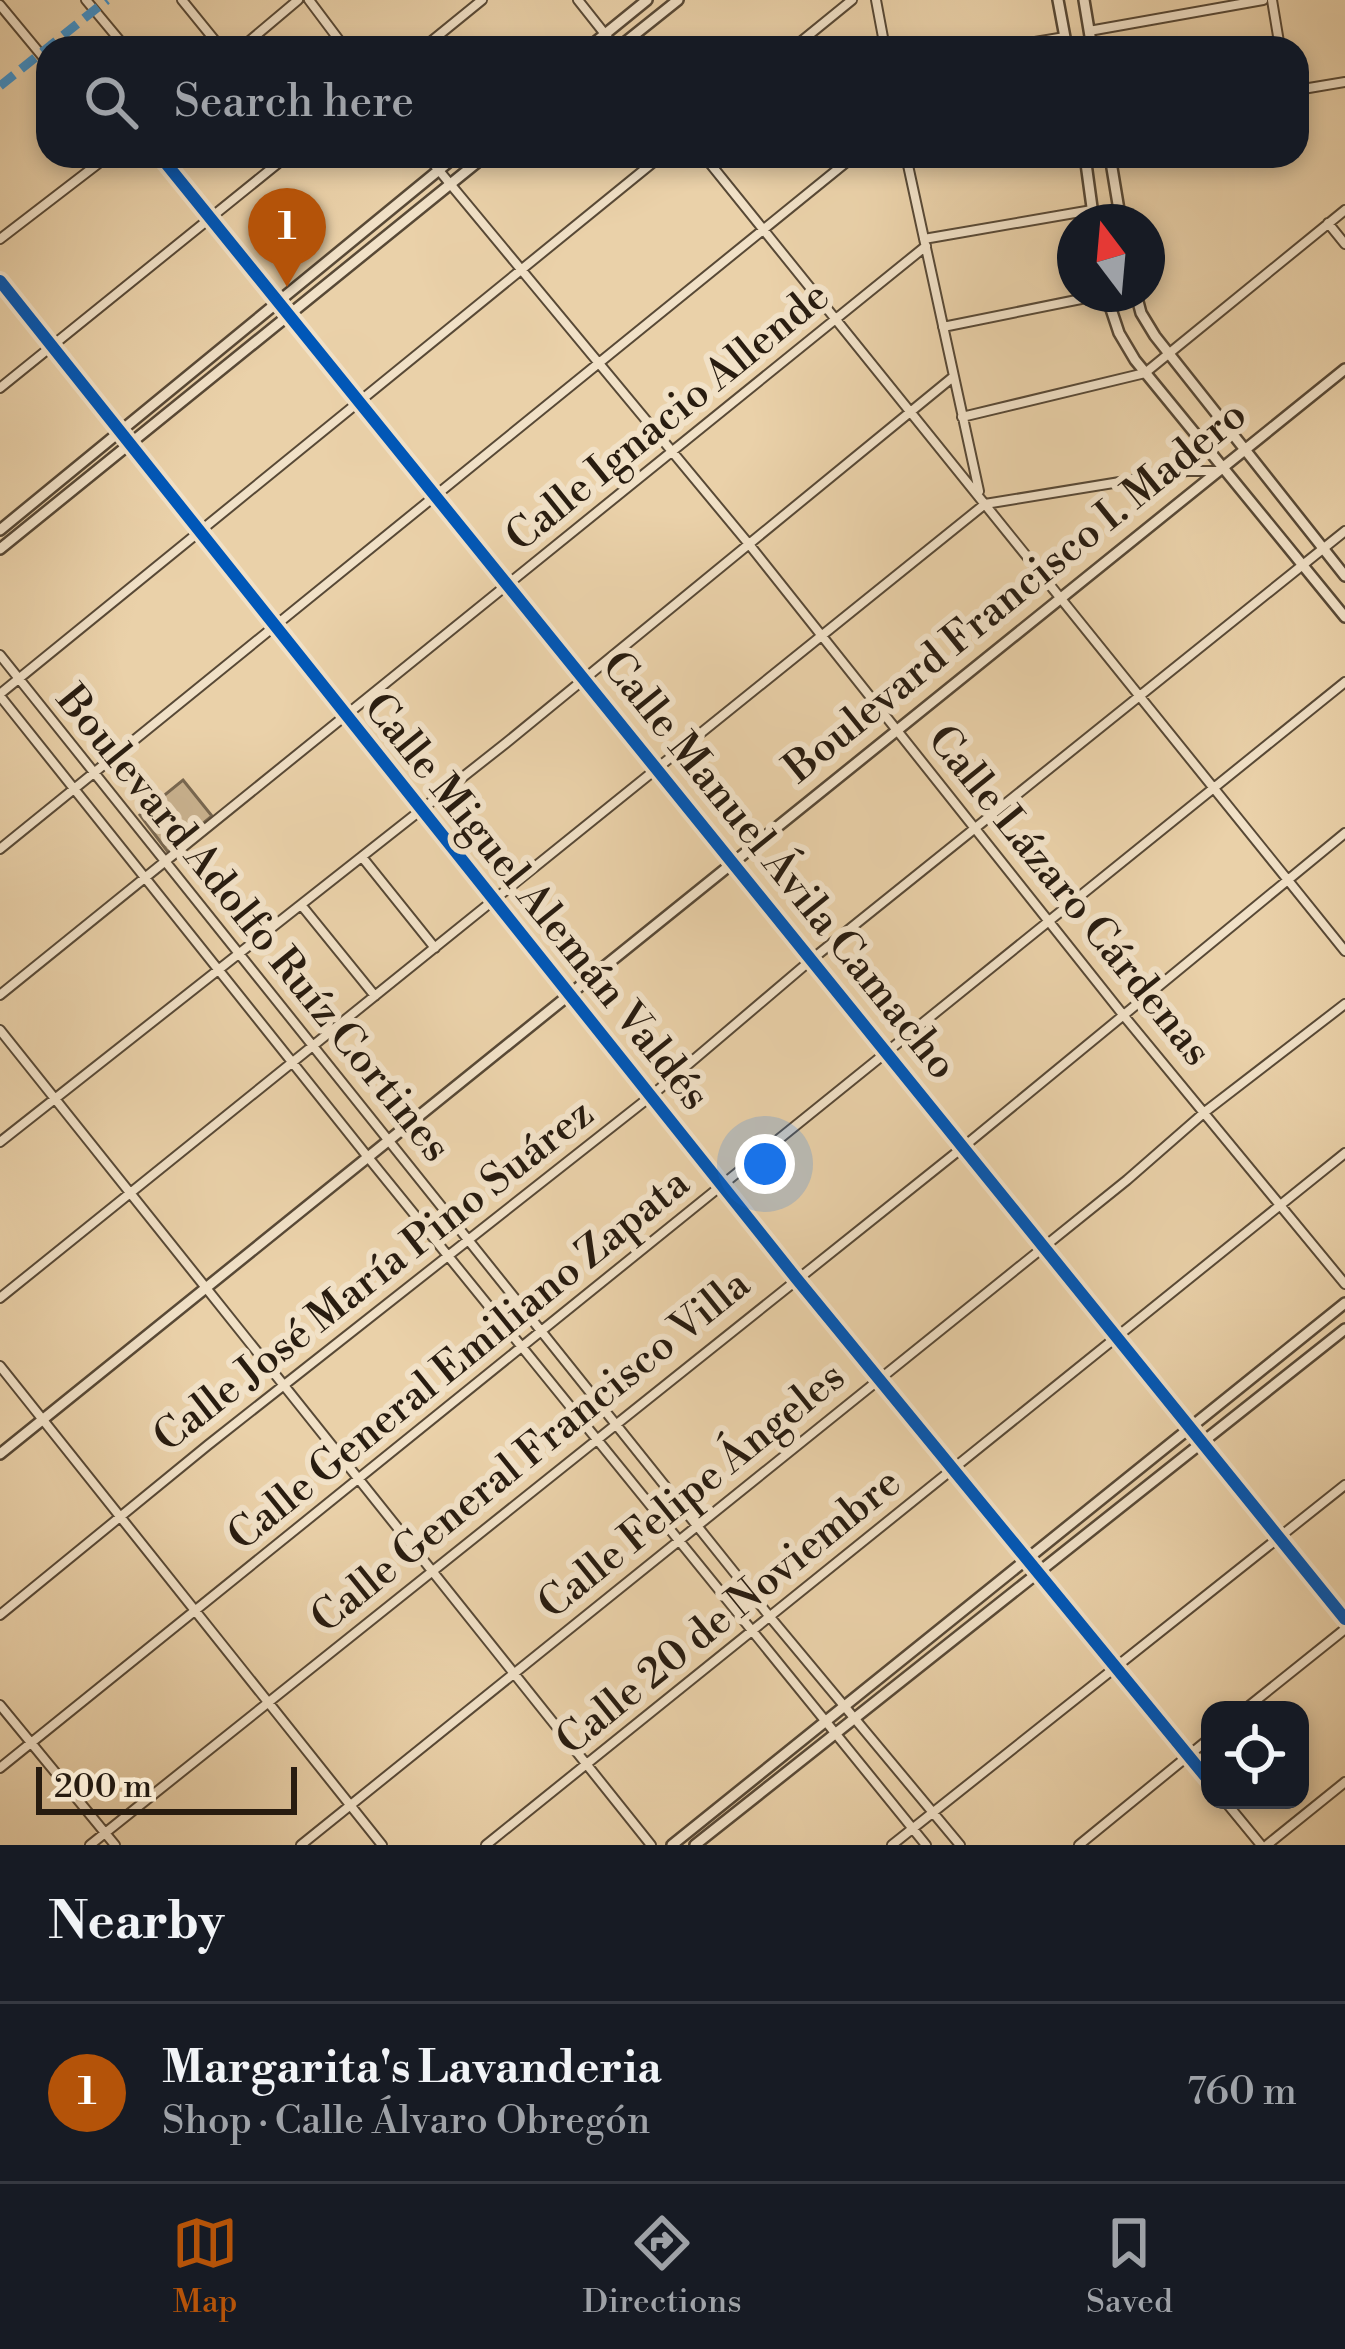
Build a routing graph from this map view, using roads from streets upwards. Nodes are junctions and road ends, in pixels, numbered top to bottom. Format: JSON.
{"nodes":[{"id":1,"x":86,"y":0,"type":"edge"},
{"id":2,"x":182,"y":0,"type":"edge"},
{"id":3,"x":298,"y":0,"type":"edge"},
{"id":4,"x":309,"y":0,"type":"edge"},
{"id":5,"x":482,"y":0,"type":"edge"},
{"id":6,"x":578,"y":0,"type":"edge"},
{"id":7,"x":647,"y":0,"type":"edge"},
{"id":8,"x":678,"y":0,"type":"edge"},
{"id":9,"x":876,"y":0,"type":"edge"},
{"id":10,"x":1058,"y":0,"type":"edge"},
{"id":11,"x":1084,"y":0,"type":"edge"},
{"id":12,"x":1268,"y":0,"type":"edge"},
{"id":13,"x":847,"y":1,"type":"edge"},
{"id":14,"x":1,"y":2,"type":"edge"},
{"id":15,"x":1089,"y":31,"type":"junction"},
{"id":16,"x":605,"y":34,"type":"junction"},
{"id":17,"x":116,"y":36,"type":"edge"},
{"id":18,"x":211,"y":36,"type":"edge"},
{"id":19,"x":256,"y":36,"type":"edge"},
{"id":20,"x":336,"y":36,"type":"edge"},
{"id":21,"x":438,"y":36,"type":"edge"},
{"id":22,"x":603,"y":36,"type":"edge"},
{"id":23,"x":632,"y":36,"type":"edge"},
{"id":24,"x":808,"y":36,"type":"edge"},
{"id":25,"x":883,"y":36,"type":"edge"},
{"id":26,"x":1065,"y":36,"type":"edge"},
{"id":27,"x":1090,"y":36,"type":"edge"},
{"id":28,"x":1277,"y":36,"type":"edge"},
{"id":29,"x":36,"y":48,"type":"edge"},
{"id":30,"x":1345,"y":82,"type":"edge"},
{"id":31,"x":1309,"y":88,"type":"edge"},
{"id":32,"x":92,"y":168,"type":"edge"},
{"id":33,"x":170,"y":168,"type":"edge"},
{"id":34,"x":271,"y":168,"type":"edge"},
{"id":35,"x":436,"y":168,"type":"edge"},
{"id":36,"x":442,"y":168,"type":"edge"},
{"id":37,"x":470,"y":168,"type":"edge"},
{"id":38,"x":646,"y":168,"type":"edge"},
{"id":39,"x":714,"y":168,"type":"edge"},
{"id":40,"x":839,"y":168,"type":"edge"},
{"id":41,"x":909,"y":168,"type":"edge"},
{"id":42,"x":1087,"y":168,"type":"edge"},
{"id":43,"x":1112,"y":168,"type":"edge"},
{"id":44,"x":438,"y":171,"type":"junction"},
{"id":45,"x":450,"y":184,"type":"junction"},
{"id":46,"x":1091,"y":204,"type":"edge"},
{"id":47,"x":1118,"y":204,"type":"edge"},
{"id":48,"x":1345,"y":210,"type":"edge"},
{"id":49,"x":209,"y":217,"type":"junction"},
{"id":50,"x":1057,"y":222,"type":"edge"},
{"id":51,"x":1328,"y":224,"type":"junction"},
{"id":52,"x":763,"y":230,"type":"junction"},
{"id":53,"x":0,"y":239,"type":"edge"},
{"id":54,"x":925,"y":243,"type":"junction"},
{"id":55,"x":1345,"y":244,"type":"edge"},
{"id":56,"x":520,"y":271,"type":"junction"},
{"id":57,"x":0,"y":281,"type":"edge"},
{"id":58,"x":278,"y":303,"type":"junction"},
{"id":59,"x":1057,"y":304,"type":"edge"},
{"id":60,"x":1112,"y":312,"type":"edge"},
{"id":61,"x":1142,"y":312,"type":"edge"},
{"id":62,"x":288,"y":315,"type":"junction"},
{"id":63,"x":836,"y":320,"type":"junction"},
{"id":64,"x":943,"y":327,"type":"junction"},
{"id":65,"x":52,"y":345,"type":"junction"},
{"id":66,"x":1170,"y":355,"type":"junction"},
{"id":67,"x":598,"y":364,"type":"junction"},
{"id":68,"x":1345,"y":369,"type":"edge"},
{"id":69,"x":1144,"y":373,"type":"junction"},
{"id":70,"x":953,"y":377,"type":"junction"},
{"id":71,"x":0,"y":388,"type":"edge"},
{"id":72,"x":358,"y":403,"type":"junction"},
{"id":73,"x":911,"y":413,"type":"junction"},
{"id":74,"x":962,"y":417,"type":"junction"},
{"id":75,"x":120,"y":431,"type":"junction"},
{"id":76,"x":130,"y":444,"type":"junction"},
{"id":77,"x":1244,"y":449,"type":"junction"},
{"id":78,"x":671,"y":452,"type":"junction"},
{"id":79,"x":1221,"y":469,"type":"junction"},
{"id":80,"x":434,"y":496,"type":"junction"},
{"id":81,"x":983,"y":501,"type":"junction"},
{"id":82,"x":0,"y":530,"type":"edge"},
{"id":83,"x":202,"y":530,"type":"junction"},
{"id":84,"x":1345,"y":531,"type":"edge"},
{"id":85,"x":748,"y":544,"type":"junction"},
{"id":86,"x":0,"y":549,"type":"edge"},
{"id":87,"x":1323,"y":549,"type":"junction"},
{"id":88,"x":1302,"y":565,"type":"junction"},
{"id":89,"x":1345,"y":576,"type":"edge"},
{"id":90,"x":508,"y":585,"type":"junction"},
{"id":91,"x":1059,"y":599,"type":"junction"},
{"id":92,"x":1345,"y":617,"type":"edge"},
{"id":93,"x":274,"y":625,"type":"junction"},
{"id":94,"x":823,"y":635,"type":"junction"},
{"id":95,"x":0,"y":656,"type":"edge"},
{"id":96,"x":585,"y":676,"type":"junction"},
{"id":97,"x":19,"y":679,"type":"junction"},
{"id":98,"x":1345,"y":682,"type":"edge"},
{"id":99,"x":0,"y":695,"type":"edge"},
{"id":100,"x":1137,"y":696,"type":"junction"},
{"id":101,"x":346,"y":718,"type":"junction"},
{"id":102,"x":896,"y":730,"type":"junction"},
{"id":103,"x":658,"y":767,"type":"junction"},
{"id":104,"x":93,"y":772,"type":"junction"},
{"id":105,"x":73,"y":788,"type":"junction"},
{"id":106,"x":1212,"y":789,"type":"junction"},
{"id":107,"x":421,"y":810,"type":"junction"},
{"id":108,"x":976,"y":830,"type":"junction"},
{"id":109,"x":1345,"y":833,"type":"edge"},
{"id":110,"x":0,"y":849,"type":"edge"},
{"id":111,"x":362,"y":857,"type":"junction"},
{"id":112,"x":166,"y":863,"type":"junction"},
{"id":113,"x":734,"y":863,"type":"junction"},
{"id":114,"x":147,"y":879,"type":"junction"},
{"id":115,"x":1286,"y":882,"type":"junction"},
{"id":116,"x":495,"y":899,"type":"junction"},
{"id":117,"x":302,"y":906,"type":"junction"},
{"id":118,"x":1049,"y":921,"type":"junction"},
{"id":119,"x":435,"y":948,"type":"junction"},
{"id":120,"x":1345,"y":951,"type":"edge"},
{"id":121,"x":239,"y":953,"type":"junction"},
{"id":122,"x":811,"y":960,"type":"junction"},
{"id":123,"x":218,"y":970,"type":"junction"},
{"id":124,"x":0,"y":995,"type":"edge"},
{"id":125,"x":569,"y":995,"type":"junction"},
{"id":126,"x":375,"y":996,"type":"junction"},
{"id":127,"x":1345,"y":1004,"type":"edge"},
{"id":128,"x":1124,"y":1016,"type":"junction"},
{"id":129,"x":0,"y":1030,"type":"edge"},
{"id":130,"x":312,"y":1046,"type":"junction"},
{"id":131,"x":887,"y":1054,"type":"junction"},
{"id":132,"x":293,"y":1062,"type":"junction"},
{"id":133,"x":650,"y":1096,"type":"junction"},
{"id":134,"x":54,"y":1099,"type":"junction"},
{"id":135,"x":1206,"y":1111,"type":"junction"},
{"id":136,"x":388,"y":1140,"type":"junction"},
{"id":137,"x":0,"y":1142,"type":"edge"},
{"id":138,"x":962,"y":1148,"type":"junction"},
{"id":139,"x":1345,"y":1153,"type":"edge"},
{"id":140,"x":367,"y":1156,"type":"junction"},
{"id":141,"x":723,"y":1186,"type":"junction"},
{"id":142,"x":130,"y":1193,"type":"junction"},
{"id":143,"x":1281,"y":1204,"type":"junction"},
{"id":144,"x":468,"y":1240,"type":"junction"},
{"id":145,"x":1044,"y":1247,"type":"junction"},
{"id":146,"x":448,"y":1256,"type":"junction"},
{"id":147,"x":796,"y":1278,"type":"junction"},
{"id":148,"x":1345,"y":1284,"type":"edge"},
{"id":149,"x":206,"y":1288,"type":"junction"},
{"id":150,"x":0,"y":1298,"type":"edge"},
{"id":151,"x":1345,"y":1303,"type":"edge"},
{"id":152,"x":1345,"y":1328,"type":"edge"},
{"id":153,"x":541,"y":1332,"type":"junction"},
{"id":154,"x":1118,"y":1338,"type":"junction"},
{"id":155,"x":522,"y":1348,"type":"junction"},
{"id":156,"x":0,"y":1366,"type":"edge"},
{"id":157,"x":879,"y":1379,"type":"junction"},
{"id":158,"x":284,"y":1386,"type":"junction"},
{"id":159,"x":41,"y":1420,"type":"junction"},
{"id":160,"x":616,"y":1423,"type":"junction"},
{"id":161,"x":1190,"y":1427,"type":"junction"},
{"id":162,"x":597,"y":1437,"type":"junction"},
{"id":163,"x":1201,"y":1442,"type":"junction"},
{"id":164,"x":0,"y":1454,"type":"edge"},
{"id":165,"x":954,"y":1470,"type":"junction"},
{"id":166,"x":356,"y":1480,"type":"junction"},
{"id":167,"x":1345,"y":1485,"type":"edge"},
{"id":168,"x":121,"y":1517,"type":"junction"},
{"id":169,"x":697,"y":1525,"type":"junction"},
{"id":170,"x":1279,"y":1538,"type":"junction"},
{"id":171,"x":679,"y":1540,"type":"junction"},
{"id":172,"x":1026,"y":1558,"type":"junction"},
{"id":173,"x":1036,"y":1570,"type":"junction"},
{"id":174,"x":431,"y":1572,"type":"junction"},
{"id":175,"x":194,"y":1611,"type":"junction"},
{"id":176,"x":0,"y":1615,"type":"edge"},
{"id":177,"x":770,"y":1617,"type":"junction"},
{"id":178,"x":1345,"y":1619,"type":"edge"},
{"id":179,"x":1345,"y":1629,"type":"edge"},
{"id":180,"x":752,"y":1634,"type":"junction"},
{"id":181,"x":1116,"y":1666,"type":"junction"},
{"id":182,"x":513,"y":1674,"type":"junction"},
{"id":183,"x":1255,"y":1701,"type":"edge"},
{"id":184,"x":267,"y":1702,"type":"junction"},
{"id":185,"x":0,"y":1705,"type":"edge"},
{"id":186,"x":844,"y":1706,"type":"junction"},
{"id":187,"x":853,"y":1716,"type":"junction"},
{"id":188,"x":824,"y":1723,"type":"junction"},
{"id":189,"x":832,"y":1733,"type":"junction"},
{"id":190,"x":31,"y":1743,"type":"junction"},
{"id":191,"x":1201,"y":1745,"type":"edge"},
{"id":192,"x":1188,"y":1755,"type":"junction"},
{"id":193,"x":588,"y":1765,"type":"junction"},
{"id":194,"x":0,"y":1768,"type":"edge"},
{"id":195,"x":1201,"y":1771,"type":"edge"},
{"id":196,"x":1345,"y":1782,"type":"edge"},
{"id":197,"x":350,"y":1807,"type":"junction"},
{"id":198,"x":1232,"y":1809,"type":"edge"},
{"id":199,"x":934,"y":1813,"type":"junction"},
{"id":200,"x":913,"y":1829,"type":"junction"},
{"id":201,"x":106,"y":1833,"type":"junction"},
{"id":202,"x":90,"y":1845,"type":"edge"},
{"id":203,"x":115,"y":1845,"type":"edge"},
{"id":204,"x":301,"y":1845,"type":"edge"},
{"id":205,"x":382,"y":1845,"type":"edge"},
{"id":206,"x":486,"y":1845,"type":"edge"},
{"id":207,"x":651,"y":1845,"type":"edge"},
{"id":208,"x":672,"y":1845,"type":"edge"},
{"id":209,"x":694,"y":1845,"type":"edge"},
{"id":210,"x":892,"y":1845,"type":"edge"},
{"id":211,"x":926,"y":1845,"type":"edge"},
{"id":212,"x":960,"y":1845,"type":"edge"},
{"id":213,"x":1079,"y":1845,"type":"edge"},
{"id":214,"x":1264,"y":1845,"type":"edge"}],
"edges":[{"from":1,"to":17,"type":"street"},
{"from":2,"to":18,"type":"street"},
{"from":3,"to":19,"type":"street"},
{"from":4,"to":20,"type":"street"},
{"from":5,"to":21,"type":"street"},
{"from":6,"to":16,"type":"street"},
{"from":7,"to":16,"type":"street"},
{"from":8,"to":23,"type":"street"},
{"from":9,"to":25,"type":"street"},
{"from":10,"to":26,"type":"street"},
{"from":11,"to":15,"type":"street"},
{"from":12,"to":15,"type":"street"},
{"from":12,"to":28,"type":"street"},
{"from":13,"to":24,"type":"street"},
{"from":14,"to":29,"type":"street"},
{"from":15,"to":27,"type":"street"},
{"from":16,"to":22,"type":"street"},
{"from":30,"to":31,"type":"street"},
{"from":32,"to":53,"type":"street"},
{"from":33,"to":49,"type":"street","name":"Calle Manuel Ávila Camacho"},
{"from":34,"to":49,"type":"street"},
{"from":35,"to":44,"type":"street","name":"Calle Lázaro Cárdenas"},
{"from":36,"to":44,"type":"street"},
{"from":37,"to":45,"type":"street"},
{"from":38,"to":56,"type":"street"},
{"from":39,"to":52,"type":"street"},
{"from":40,"to":52,"type":"street"},
{"from":41,"to":54,"type":"street"},
{"from":42,"to":46,"type":"street"},
{"from":43,"to":47,"type":"street"},
{"from":44,"to":45,"type":"street","name":"Calle Lázaro Cárdenas"},
{"from":44,"to":58,"type":"street"},
{"from":45,"to":56,"type":"street","name":"Calle Lázaro Cárdenas"},
{"from":45,"to":62,"type":"street"},
{"from":48,"to":51,"type":"street"},
{"from":49,"to":58,"type":"street","name":"Calle Manuel Ávila Camacho"},
{"from":49,"to":65,"type":"street"},
{"from":50,"to":54,"type":"street"},
{"from":51,"to":55,"type":"street"},
{"from":51,"to":66,"type":"street"},
{"from":52,"to":63,"type":"street"},
{"from":52,"to":67,"type":"street"},
{"from":54,"to":63,"type":"street","name":"Calle Ignacio Allende"},
{"from":54,"to":64,"type":"street"},
{"from":56,"to":67,"type":"street","name":"Calle Lázaro Cárdenas"},
{"from":56,"to":72,"type":"street"},
{"from":57,"to":65,"type":"street","name":"Calle Miguel Alemán Valdés"},
{"from":58,"to":62,"type":"street","name":"Calle Manuel Ávila Camacho"},
{"from":58,"to":75,"type":"street"},
{"from":59,"to":64,"type":"street"},
{"from":60,"to":69,"type":"street"},
{"from":61,"to":66,"type":"street"},
{"from":62,"to":72,"type":"street","name":"Calle Manuel Ávila Camacho"},
{"from":62,"to":76,"type":"street"},
{"from":63,"to":73,"type":"street"},
{"from":63,"to":78,"type":"street","name":"Calle Ignacio Allende"},
{"from":64,"to":70,"type":"street"},
{"from":65,"to":71,"type":"street"},
{"from":65,"to":75,"type":"street","name":"Calle Miguel Alemán Valdés"},
{"from":66,"to":69,"type":"street"},
{"from":66,"to":77,"type":"street"},
{"from":67,"to":78,"type":"street","name":"Calle Lázaro Cárdenas"},
{"from":67,"to":80,"type":"street"},
{"from":68,"to":77,"type":"street","name":"Boulevard Francisco I. Madero"},
{"from":69,"to":74,"type":"street"},
{"from":69,"to":79,"type":"street"},
{"from":70,"to":73,"type":"street"},
{"from":70,"to":74,"type":"street"},
{"from":72,"to":80,"type":"street","name":"Calle Manuel Ávila Camacho"},
{"from":72,"to":83,"type":"street"},
{"from":73,"to":81,"type":"street"},
{"from":73,"to":85,"type":"street"},
{"from":74,"to":81,"type":"street"},
{"from":75,"to":76,"type":"street","name":"Calle Miguel Alemán Valdés"},
{"from":75,"to":82,"type":"street"},
{"from":76,"to":83,"type":"street","name":"Calle Miguel Alemán Valdés"},
{"from":76,"to":86,"type":"street"},
{"from":77,"to":79,"type":"street","name":"Boulevard Francisco I. Madero"},
{"from":77,"to":87,"type":"street"},
{"from":78,"to":85,"type":"street","name":"Calle Lázaro Cárdenas"},
{"from":78,"to":90,"type":"street","name":"Calle Ignacio Allende"},
{"from":79,"to":81,"type":"street"},
{"from":79,"to":88,"type":"street"},
{"from":79,"to":91,"type":"street","name":"Boulevard Francisco I. Madero"},
{"from":80,"to":90,"type":"street","name":"Calle Manuel Ávila Camacho"},
{"from":80,"to":93,"type":"street"},
{"from":81,"to":91,"type":"street"},
{"from":81,"to":94,"type":"street"},
{"from":83,"to":93,"type":"street","name":"Calle Miguel Alemán Valdés"},
{"from":83,"to":97,"type":"street"},
{"from":84,"to":87,"type":"street","name":"Calle José María Pino Suárez"},
{"from":85,"to":94,"type":"street","name":"Calle Lázaro Cárdenas"},
{"from":85,"to":96,"type":"street"},
{"from":87,"to":88,"type":"street","name":"Calle José María Pino Suárez"},
{"from":87,"to":89,"type":"street"},
{"from":88,"to":92,"type":"street"},
{"from":88,"to":100,"type":"street","name":"Calle José María Pino Suárez"},
{"from":90,"to":96,"type":"street","name":"Calle Manuel Ávila Camacho"},
{"from":90,"to":101,"type":"street","name":"Calle Ignacio Allende"},
{"from":91,"to":100,"type":"street"},
{"from":91,"to":102,"type":"street","name":"Boulevard Francisco I. Madero"},
{"from":93,"to":101,"type":"street","name":"Calle Miguel Alemán Valdés"},
{"from":93,"to":104,"type":"street"},
{"from":94,"to":102,"type":"street","name":"Calle Lázaro Cárdenas"},
{"from":94,"to":103,"type":"street"},
{"from":95,"to":97,"type":"street","name":"Boulevard Adolfo Ruíz Cortines"},
{"from":96,"to":103,"type":"street","name":"Calle Manuel Ávila Camacho"},
{"from":96,"to":107,"type":"street"},
{"from":97,"to":99,"type":"street"},
{"from":97,"to":104,"type":"street","name":"Boulevard Adolfo Ruíz Cortines"},
{"from":98,"to":106,"type":"street","name":"Calle General Emiliano Zapata"},
{"from":99,"to":105,"type":"street","name":"Boulevard Adolfo Ruíz Cortines"},
{"from":100,"to":106,"type":"street"},
{"from":100,"to":108,"type":"street","name":"Calle José María Pino Suárez"},
{"from":101,"to":107,"type":"street","name":"Calle Miguel Alemán Valdés"},
{"from":101,"to":112,"type":"street","name":"Calle Ignacio Allende"},
{"from":102,"to":108,"type":"street","name":"Calle Lázaro Cárdenas"},
{"from":102,"to":113,"type":"street","name":"Boulevard Francisco I. Madero"},
{"from":103,"to":113,"type":"street","name":"Calle Manuel Ávila Camacho"},
{"from":103,"to":116,"type":"street"},
{"from":104,"to":105,"type":"street"},
{"from":104,"to":112,"type":"street","name":"Boulevard Adolfo Ruíz Cortines"},
{"from":105,"to":110,"type":"street"},
{"from":105,"to":114,"type":"street","name":"Boulevard Adolfo Ruíz Cortines"},
{"from":106,"to":115,"type":"street"},
{"from":106,"to":118,"type":"street","name":"Calle General Emiliano Zapata"},
{"from":107,"to":111,"type":"street"},
{"from":107,"to":116,"type":"street","name":"Calle Miguel Alemán Valdés"},
{"from":108,"to":118,"type":"street","name":"Calle Lázaro Cárdenas"},
{"from":108,"to":122,"type":"street","name":"Calle José María Pino Suárez"},
{"from":109,"to":115,"type":"street","name":"Calle General Francisco Villa"},
{"from":111,"to":117,"type":"street"},
{"from":111,"to":119,"type":"street"},
{"from":112,"to":114,"type":"street","name":"Calle Ignacio Allende"},
{"from":112,"to":121,"type":"street","name":"Boulevard Adolfo Ruíz Cortines"},
{"from":113,"to":122,"type":"street","name":"Calle Manuel Ávila Camacho"},
{"from":113,"to":125,"type":"street","name":"Boulevard Francisco I. Madero"},
{"from":114,"to":123,"type":"street","name":"Boulevard Adolfo Ruíz Cortines"},
{"from":114,"to":124,"type":"street","name":"Calle Ignacio Allende"},
{"from":115,"to":120,"type":"street"},
{"from":115,"to":128,"type":"street","name":"Calle General Francisco Villa"},
{"from":116,"to":119,"type":"street"},
{"from":116,"to":125,"type":"street","name":"Calle Miguel Alemán Valdés"},
{"from":117,"to":121,"type":"street"},
{"from":117,"to":126,"type":"street"},
{"from":118,"to":128,"type":"street","name":"Calle Lázaro Cárdenas"},
{"from":118,"to":131,"type":"street","name":"Calle General Emiliano Zapata"},
{"from":119,"to":126,"type":"street"},
{"from":121,"to":123,"type":"street"},
{"from":121,"to":130,"type":"street","name":"Boulevard Adolfo Ruíz Cortines"},
{"from":122,"to":131,"type":"street","name":"Calle Manuel Ávila Camacho"},
{"from":122,"to":133,"type":"street","name":"Calle José María Pino Suárez"},
{"from":123,"to":132,"type":"street","name":"Boulevard Adolfo Ruíz Cortines"},
{"from":123,"to":134,"type":"street"},
{"from":125,"to":133,"type":"street","name":"Calle Miguel Alemán Valdés"},
{"from":125,"to":136,"type":"street","name":"Boulevard Francisco I. Madero"},
{"from":126,"to":130,"type":"street"},
{"from":127,"to":135,"type":"street","name":"Calle Felipe Ángeles"},
{"from":128,"to":135,"type":"street","name":"Calle Lázaro Cárdenas"},
{"from":128,"to":138,"type":"street","name":"Calle General Francisco Villa"},
{"from":129,"to":134,"type":"street"},
{"from":130,"to":132,"type":"street"},
{"from":130,"to":136,"type":"street","name":"Boulevard Adolfo Ruíz Cortines"},
{"from":131,"to":138,"type":"street","name":"Calle Manuel Ávila Camacho"},
{"from":131,"to":141,"type":"street","name":"Calle General Emiliano Zapata"},
{"from":132,"to":140,"type":"street","name":"Boulevard Adolfo Ruíz Cortines"},
{"from":132,"to":142,"type":"street"},
{"from":133,"to":141,"type":"street","name":"Calle Miguel Alemán Valdés"},
{"from":133,"to":144,"type":"street","name":"Calle José María Pino Suárez"},
{"from":134,"to":137,"type":"street"},
{"from":134,"to":142,"type":"street"},
{"from":135,"to":143,"type":"street","name":"Calle Lázaro Cárdenas"},
{"from":135,"to":145,"type":"street","name":"Calle Felipe Ángeles"},
{"from":136,"to":140,"type":"street","name":"Boulevard Francisco I. Madero"},
{"from":136,"to":144,"type":"street","name":"Boulevard Adolfo Ruíz Cortines"},
{"from":138,"to":145,"type":"street","name":"Calle Manuel Ávila Camacho"},
{"from":138,"to":147,"type":"street","name":"Calle General Francisco Villa"},
{"from":139,"to":143,"type":"street","name":"Calle 20 de Noviembre"},
{"from":140,"to":146,"type":"street","name":"Boulevard Adolfo Ruíz Cortines"},
{"from":140,"to":149,"type":"street","name":"Boulevard Francisco I. Madero"},
{"from":141,"to":147,"type":"street","name":"Calle Miguel Alemán Valdés"},
{"from":141,"to":153,"type":"street","name":"Calle General Emiliano Zapata"},
{"from":142,"to":149,"type":"street"},
{"from":142,"to":150,"type":"street"},
{"from":143,"to":148,"type":"street","name":"Calle Lázaro Cárdenas"},
{"from":143,"to":154,"type":"street","name":"Calle 20 de Noviembre"},
{"from":144,"to":146,"type":"street","name":"Calle José María Pino Suárez"},
{"from":144,"to":153,"type":"street","name":"Boulevard Adolfo Ruíz Cortines"},
{"from":145,"to":154,"type":"street","name":"Calle Manuel Ávila Camacho"},
{"from":145,"to":157,"type":"street","name":"Calle Felipe Ángeles"},
{"from":146,"to":155,"type":"street","name":"Boulevard Adolfo Ruíz Cortines"},
{"from":146,"to":158,"type":"street","name":"Calle José María Pino Suárez"},
{"from":147,"to":157,"type":"street","name":"Calle Miguel Alemán Valdés"},
{"from":147,"to":160,"type":"street","name":"Calle General Francisco Villa"},
{"from":149,"to":158,"type":"street"},
{"from":149,"to":159,"type":"street","name":"Boulevard Francisco I. Madero"},
{"from":151,"to":161,"type":"street"},
{"from":152,"to":163,"type":"street"},
{"from":153,"to":155,"type":"street","name":"Calle General Emiliano Zapata"},
{"from":153,"to":160,"type":"street","name":"Boulevard Adolfo Ruíz Cortines"},
{"from":154,"to":161,"type":"street","name":"Calle Manuel Ávila Camacho"},
{"from":154,"to":165,"type":"street","name":"Calle 20 de Noviembre"},
{"from":155,"to":162,"type":"street","name":"Boulevard Adolfo Ruíz Cortines"},
{"from":155,"to":166,"type":"street","name":"Calle General Emiliano Zapata"},
{"from":156,"to":159,"type":"street"},
{"from":157,"to":165,"type":"street","name":"Calle Miguel Alemán Valdés"},
{"from":157,"to":169,"type":"street","name":"Calle Felipe Ángeles"},
{"from":158,"to":166,"type":"street"},
{"from":158,"to":168,"type":"street","name":"Calle José María Pino Suárez"},
{"from":159,"to":164,"type":"street","name":"Boulevard Francisco I. Madero"},
{"from":159,"to":168,"type":"street"},
{"from":160,"to":162,"type":"street","name":"Calle General Francisco Villa"},
{"from":160,"to":169,"type":"street","name":"Boulevard Adolfo Ruíz Cortines"},
{"from":161,"to":163,"type":"street","name":"Calle Manuel Ávila Camacho"},
{"from":161,"to":172,"type":"street"},
{"from":162,"to":171,"type":"street","name":"Boulevard Adolfo Ruíz Cortines"},
{"from":162,"to":174,"type":"street","name":"Calle General Francisco Villa"},
{"from":163,"to":170,"type":"street","name":"Calle Manuel Ávila Camacho"},
{"from":163,"to":173,"type":"street"},
{"from":165,"to":172,"type":"street","name":"Calle Miguel Alemán Valdés"},
{"from":165,"to":177,"type":"street","name":"Calle 20 de Noviembre"},
{"from":166,"to":174,"type":"street"},
{"from":166,"to":175,"type":"street","name":"Calle General Emiliano Zapata"},
{"from":167,"to":170,"type":"street"},
{"from":168,"to":175,"type":"street"},
{"from":168,"to":176,"type":"street","name":"Calle José María Pino Suárez"},
{"from":169,"to":171,"type":"street","name":"Calle Felipe Ángeles"},
{"from":169,"to":177,"type":"street","name":"Boulevard Adolfo Ruíz Cortines"},
{"from":170,"to":178,"type":"street","name":"Calle Manuel Ávila Camacho"},
{"from":170,"to":181,"type":"street"},
{"from":171,"to":180,"type":"street","name":"Boulevard Adolfo Ruíz Cortines"},
{"from":171,"to":182,"type":"street","name":"Calle Felipe Ángeles"},
{"from":172,"to":173,"type":"street","name":"Calle Miguel Alemán Valdés"},
{"from":172,"to":186,"type":"street"},
{"from":173,"to":181,"type":"street","name":"Calle Miguel Alemán Valdés"},
{"from":173,"to":187,"type":"street"},
{"from":174,"to":182,"type":"street"},
{"from":174,"to":184,"type":"street","name":"Calle General Francisco Villa"},
{"from":175,"to":184,"type":"street"},
{"from":175,"to":190,"type":"street","name":"Calle General Emiliano Zapata"},
{"from":177,"to":180,"type":"street","name":"Calle 20 de Noviembre"},
{"from":177,"to":186,"type":"street","name":"Boulevard Adolfo Ruíz Cortines"},
{"from":179,"to":183,"type":"street"},
{"from":180,"to":188,"type":"street","name":"Boulevard Adolfo Ruíz Cortines"},
{"from":180,"to":193,"type":"street","name":"Calle 20 de Noviembre"},
{"from":181,"to":192,"type":"street","name":"Calle Miguel Alemán Valdés"},
{"from":181,"to":199,"type":"street"},
{"from":182,"to":193,"type":"street"},
{"from":182,"to":197,"type":"street","name":"Calle Felipe Ángeles"},
{"from":184,"to":197,"type":"street"},
{"from":184,"to":201,"type":"street","name":"Calle General Francisco Villa"},
{"from":185,"to":190,"type":"street"},
{"from":186,"to":187,"type":"street","name":"Boulevard Adolfo Ruíz Cortines"},
{"from":186,"to":188,"type":"street"},
{"from":187,"to":189,"type":"street"},
{"from":187,"to":199,"type":"street","name":"Boulevard Adolfo Ruíz Cortines"},
{"from":188,"to":189,"type":"street","name":"Boulevard Adolfo Ruíz Cortines"},
{"from":188,"to":208,"type":"street"},
{"from":189,"to":200,"type":"street","name":"Boulevard Adolfo Ruíz Cortines"},
{"from":189,"to":209,"type":"street"},
{"from":190,"to":194,"type":"street","name":"Calle General Emiliano Zapata"},
{"from":190,"to":201,"type":"street"},
{"from":191,"to":192,"type":"street"},
{"from":192,"to":195,"type":"street","name":"Calle Miguel Alemán Valdés"},
{"from":192,"to":213,"type":"street"},
{"from":193,"to":206,"type":"street","name":"Calle 20 de Noviembre"},
{"from":193,"to":207,"type":"street"},
{"from":196,"to":214,"type":"street"},
{"from":197,"to":204,"type":"street","name":"Calle Felipe Ángeles"},
{"from":197,"to":205,"type":"street"},
{"from":198,"to":214,"type":"street"},
{"from":199,"to":200,"type":"street"},
{"from":199,"to":212,"type":"street","name":"Boulevard Adolfo Ruíz Cortines"},
{"from":200,"to":210,"type":"street"},
{"from":200,"to":211,"type":"street","name":"Boulevard Adolfo Ruíz Cortines"},
{"from":201,"to":202,"type":"street","name":"Calle General Francisco Villa"},
{"from":201,"to":203,"type":"street"}]}
